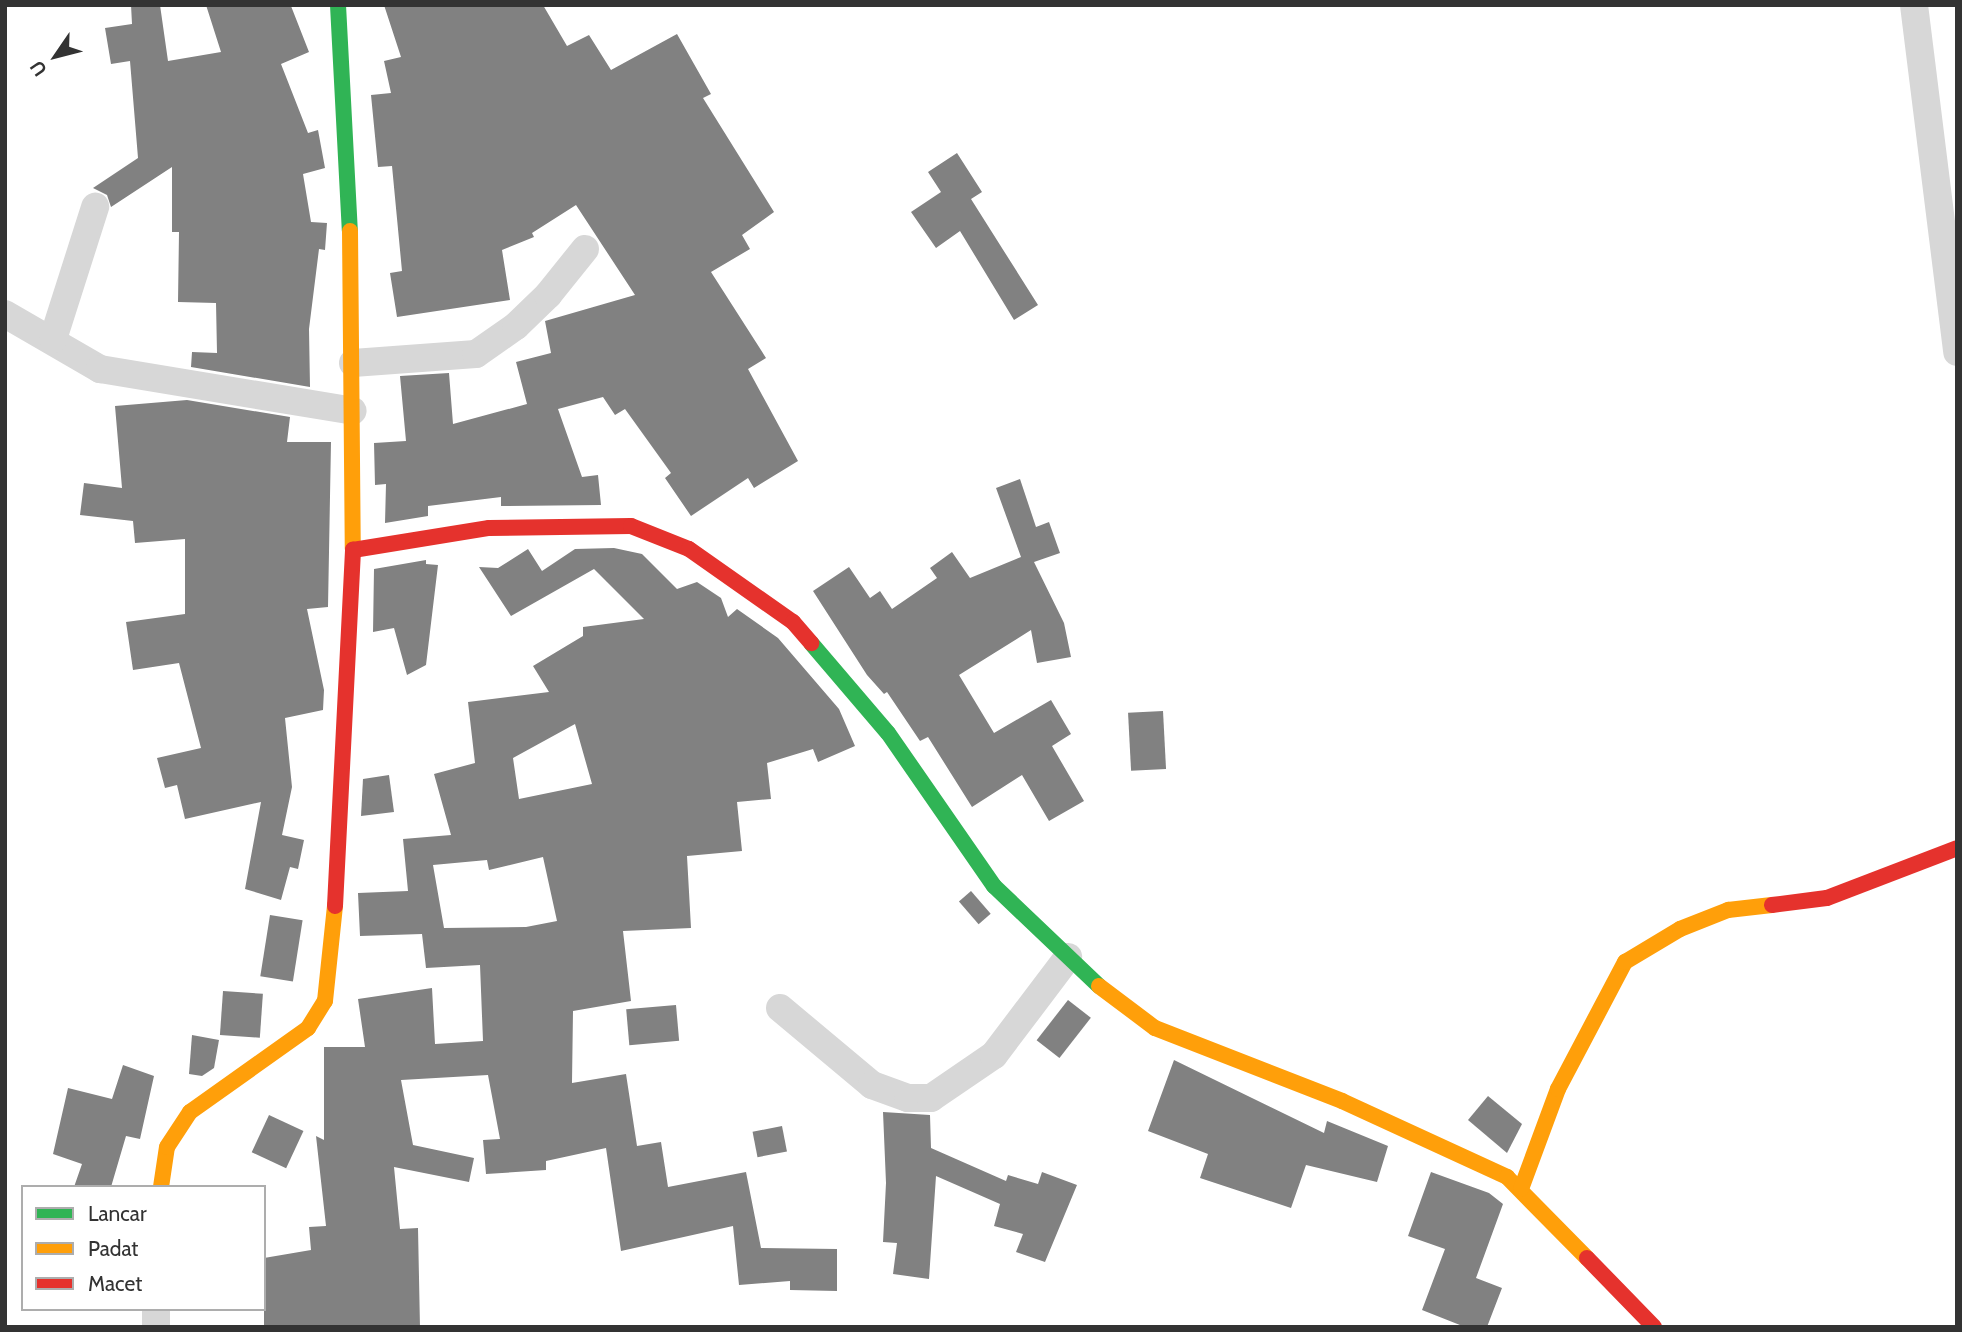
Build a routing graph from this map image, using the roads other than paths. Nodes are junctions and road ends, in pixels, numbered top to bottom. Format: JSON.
{"nodes":[{"id":1,"x":338,"y":5,"type":"edge"},
{"id":2,"x":1914,"y":5,"type":"edge"},
{"id":3,"x":95,"y":207,"type":"dead end"},
{"id":4,"x":585,"y":249,"type":"dead end"},
{"id":5,"x":5,"y":314,"type":"edge"},
{"id":6,"x":52,"y":339,"type":"junction"},
{"id":7,"x":1957,"y":352,"type":"edge"},
{"id":8,"x":353,"y":363,"type":"junction"},
{"id":9,"x":353,"y":411,"type":"junction"},
{"id":10,"x":353,"y":550,"type":"junction"},
{"id":11,"x":1957,"y":848,"type":"edge"},
{"id":12,"x":1068,"y":957,"type":"junction"},
{"id":13,"x":780,"y":1008,"type":"dead end"},
{"id":14,"x":161,"y":1185,"type":"edge"},
{"id":15,"x":1521,"y":1189,"type":"junction"},
{"id":16,"x":1654,"y":1327,"type":"edge"}],
"edges":[{"from":1,"to":8,"type":"street"},
{"from":2,"to":7,"type":"street"},
{"from":3,"to":6,"type":"street"},
{"from":4,"to":8,"type":"street"},
{"from":5,"to":6,"type":"street"},
{"from":6,"to":9,"type":"street"},
{"from":8,"to":9,"type":"street"},
{"from":9,"to":10,"type":"street"},
{"from":10,"to":12,"type":"street"},
{"from":10,"to":14,"type":"street"},
{"from":11,"to":15,"type":"street"},
{"from":12,"to":13,"type":"street"},
{"from":12,"to":15,"type":"street"},
{"from":15,"to":16,"type":"street"}]}
